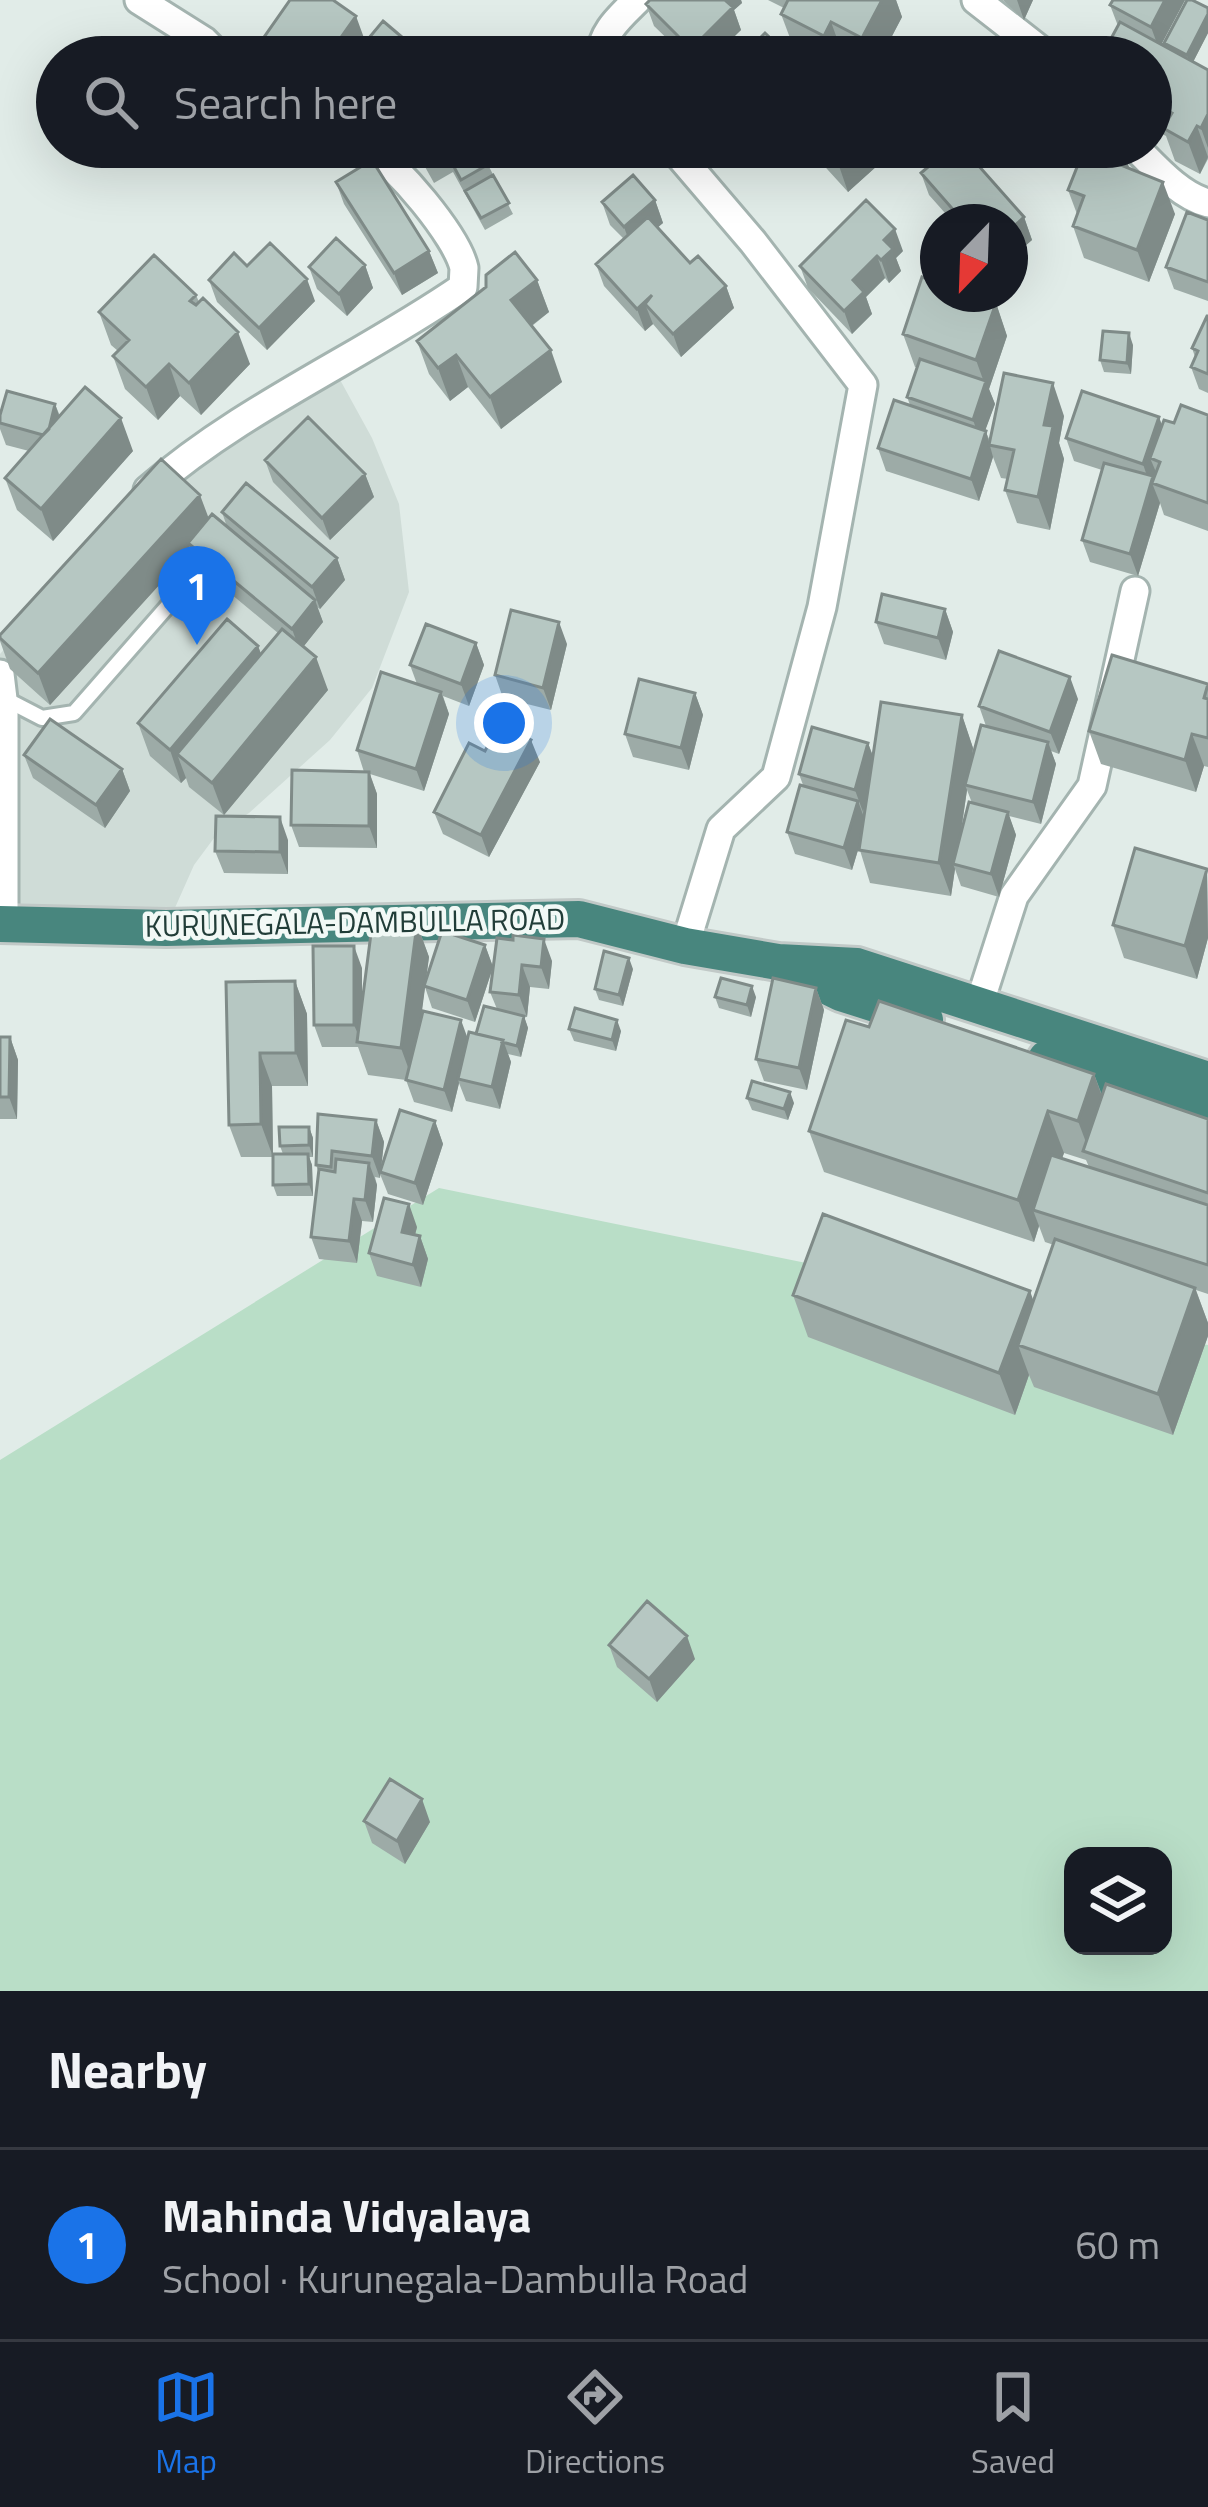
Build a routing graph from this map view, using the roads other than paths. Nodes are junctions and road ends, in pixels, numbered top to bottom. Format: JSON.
{"nodes":[{"id":1,"x":139,"y":0,"type":"edge"},
{"id":2,"x":637,"y":0,"type":"edge"},
{"id":3,"x":976,"y":0,"type":"edge"},
{"id":4,"x":197,"y":36,"type":"edge"},
{"id":5,"x":606,"y":36,"type":"edge"},
{"id":6,"x":1022,"y":36,"type":"edge"},
{"id":7,"x":392,"y":168,"type":"edge"},
{"id":8,"x":689,"y":168,"type":"edge"},
{"id":9,"x":1157,"y":168,"type":"edge"},
{"id":10,"x":1208,"y":203,"type":"edge"},
{"id":11,"x":123,"y":514,"type":"edge"},
{"id":12,"x":187,"y":584,"type":"dead end"},
{"id":13,"x":1135,"y":591,"type":"dead end"},
{"id":14,"x":0,"y":674,"type":"edge"},
{"id":15,"x":4,"y":707,"type":"junction"},
{"id":16,"x":2,"y":924,"type":"edge"},
{"id":17,"x":685,"y":946,"type":"junction"},
{"id":18,"x":778,"y":962,"type":"junction"},
{"id":19,"x":980,"y":1005,"type":"junction"},
{"id":20,"x":1208,"y":1080,"type":"edge"},
{"id":21,"x":1208,"y":1114,"type":"edge"}],
"edges":[{"from":1,"to":4,"type":"street"},
{"from":2,"to":5,"type":"street"},
{"from":3,"to":6,"type":"street"},
{"from":7,"to":11,"type":"street"},
{"from":8,"to":17,"type":"street"},
{"from":9,"to":10,"type":"street"},
{"from":12,"to":15,"type":"lane"},
{"from":13,"to":19,"type":"street"},
{"from":14,"to":15,"type":"street"},
{"from":15,"to":16,"type":"street"},
{"from":16,"to":17,"type":"highway","name":"KURUNEGALA-DAMBULLA ROAD"},
{"from":17,"to":18,"type":"highway","name":"KURUNEGALA-DAMBULLA ROAD"},
{"from":18,"to":19,"type":"highway","name":"KURUNEGALA-DAMBULLA ROAD"},
{"from":18,"to":21,"type":"highway","name":"KURUNEGALA-DAMBULLA ROAD"},
{"from":19,"to":20,"type":"highway","name":"KURUNEGALA-DAMBULLA ROAD"}]}
